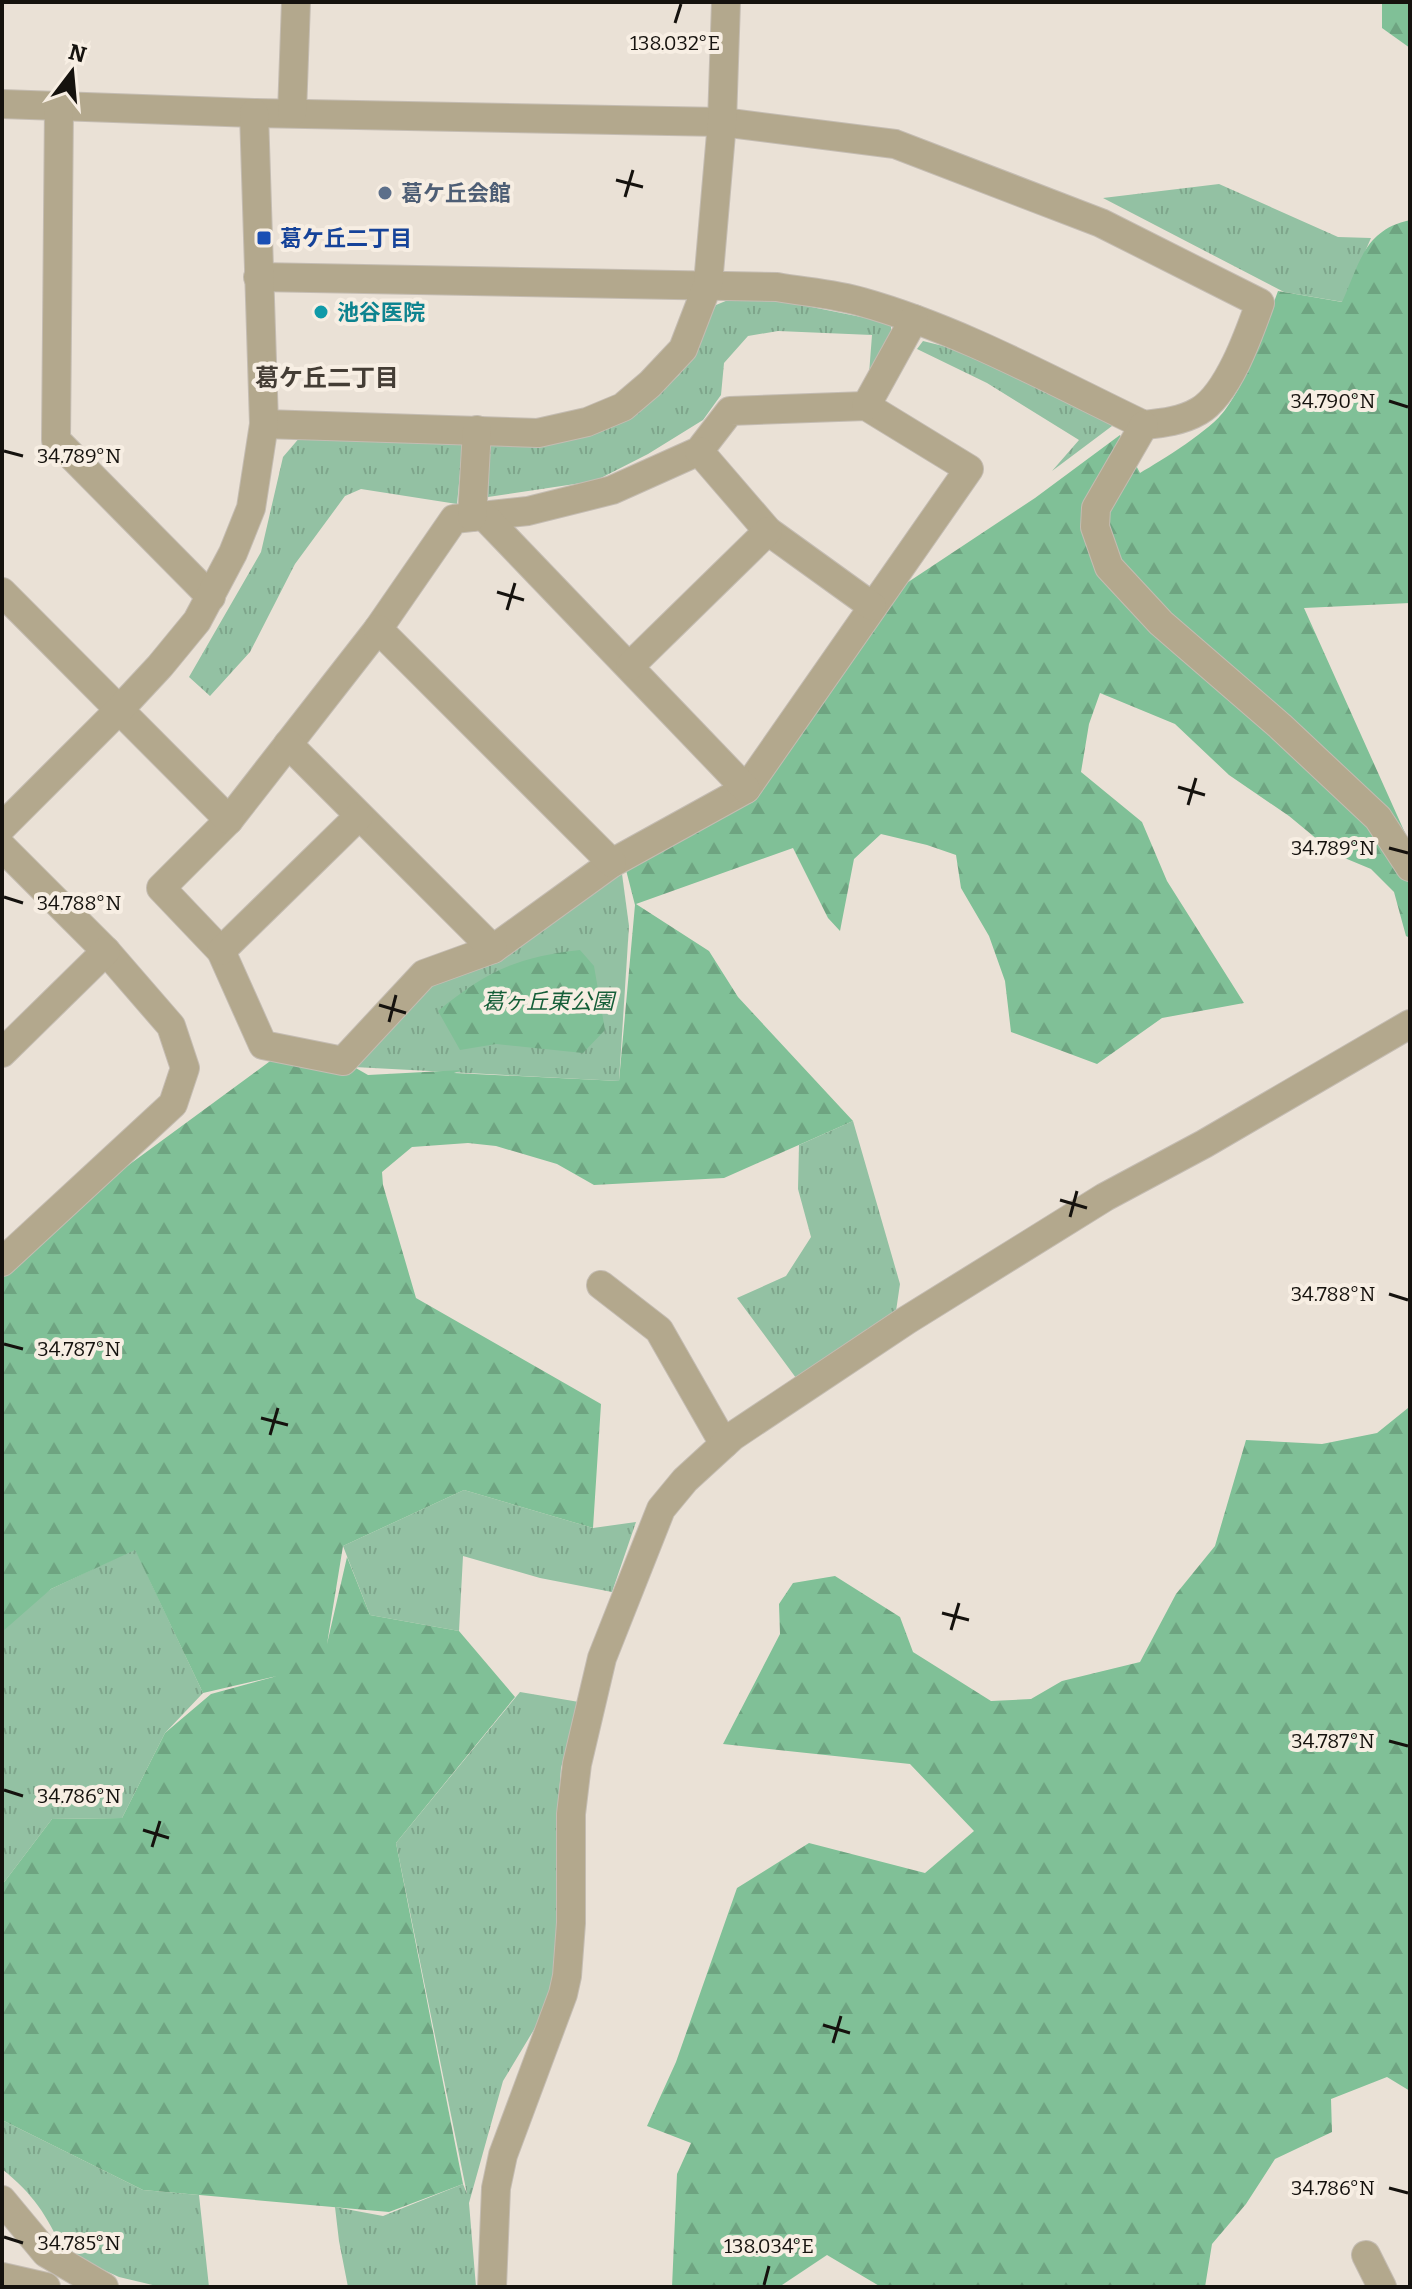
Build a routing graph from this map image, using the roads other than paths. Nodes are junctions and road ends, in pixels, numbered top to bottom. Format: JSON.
{"nodes":[{"id":1,"x":296,"y":2,"type":"edge"},
{"id":2,"x":726,"y":2,"type":"edge"},
{"id":3,"x":2,"y":104,"type":"edge"},
{"id":4,"x":59,"y":106,"type":"junction"},
{"id":5,"x":254,"y":113,"type":"junction"},
{"id":6,"x":292,"y":113,"type":"junction"},
{"id":7,"x":722,"y":122,"type":"junction"},
{"id":8,"x":258,"y":277,"type":"junction"},
{"id":9,"x":708,"y":284,"type":"junction"},
{"id":10,"x":914,"y":319,"type":"junction"},
{"id":11,"x":866,"y":406,"type":"junction"},
{"id":12,"x":264,"y":424,"type":"junction"},
{"id":13,"x":1144,"y":425,"type":"junction"},
{"id":14,"x":477,"y":430,"type":"junction"},
{"id":15,"x":699,"y":451,"type":"junction"},
{"id":16,"x":478,"y":516,"type":"junction"},
{"id":17,"x":768,"y":531,"type":"junction"},
{"id":18,"x":2,"y":592,"type":"edge"},
{"id":19,"x":211,"y":597,"type":"junction"},
{"id":20,"x":872,"y":606,"type":"junction"},
{"id":21,"x":378,"y":629,"type":"junction"},
{"id":22,"x":630,"y":666,"type":"junction"},
{"id":23,"x":119,"y":710,"type":"junction"},
{"id":24,"x":288,"y":744,"type":"junction"},
{"id":25,"x":746,"y":789,"type":"junction"},
{"id":26,"x":359,"y":816,"type":"junction"},
{"id":27,"x":229,"y":820,"type":"junction"},
{"id":28,"x":2,"y":827,"type":"edge"},
{"id":29,"x":2,"y":847,"type":"edge"},
{"id":30,"x":612,"y":863,"type":"junction"},
{"id":31,"x":1410,"y":867,"type":"edge"},
{"id":32,"x":493,"y":949,"type":"junction"},
{"id":33,"x":106,"y":951,"type":"junction"},
{"id":34,"x":221,"y":951,"type":"junction"},
{"id":35,"x":1410,"y":1024,"type":"edge"},
{"id":36,"x":2,"y":1053,"type":"edge"},
{"id":37,"x":2,"y":1262,"type":"edge"},
{"id":38,"x":601,"y":1285,"type":"dead end"},
{"id":39,"x":724,"y":1444,"type":"junction"},
{"id":40,"x":2,"y":2200,"type":"edge"},
{"id":41,"x":1366,"y":2255,"type":"dead end"},
{"id":42,"x":2,"y":2277,"type":"edge"},
{"id":43,"x":46,"y":2287,"type":"edge"},
{"id":44,"x":104,"y":2287,"type":"edge"},
{"id":45,"x":492,"y":2287,"type":"edge"},
{"id":46,"x":1382,"y":2287,"type":"edge"}],
"edges":[{"from":1,"to":6,"type":"street"},
{"from":2,"to":7,"type":"street"},
{"from":3,"to":4,"type":"street"},
{"from":4,"to":5,"type":"street"},
{"from":4,"to":19,"type":"street"},
{"from":5,"to":6,"type":"street"},
{"from":5,"to":8,"type":"street"},
{"from":6,"to":7,"type":"street"},
{"from":7,"to":9,"type":"street"},
{"from":7,"to":13,"type":"street"},
{"from":8,"to":9,"type":"street"},
{"from":8,"to":12,"type":"street"},
{"from":9,"to":10,"type":"street"},
{"from":9,"to":14,"type":"street"},
{"from":10,"to":11,"type":"street"},
{"from":10,"to":13,"type":"street"},
{"from":11,"to":15,"type":"street"},
{"from":11,"to":20,"type":"street"},
{"from":12,"to":14,"type":"street"},
{"from":12,"to":19,"type":"street"},
{"from":13,"to":31,"type":"street"},
{"from":14,"to":16,"type":"street"},
{"from":15,"to":16,"type":"street"},
{"from":15,"to":17,"type":"street"},
{"from":16,"to":21,"type":"street"},
{"from":16,"to":22,"type":"street"},
{"from":17,"to":20,"type":"street"},
{"from":17,"to":22,"type":"street"},
{"from":18,"to":23,"type":"street"},
{"from":19,"to":23,"type":"street"},
{"from":20,"to":25,"type":"street"},
{"from":21,"to":24,"type":"street"},
{"from":21,"to":30,"type":"street"},
{"from":22,"to":25,"type":"street"},
{"from":23,"to":27,"type":"street"},
{"from":23,"to":28,"type":"street"},
{"from":24,"to":26,"type":"street"},
{"from":24,"to":27,"type":"street"},
{"from":25,"to":30,"type":"street"},
{"from":26,"to":32,"type":"street"},
{"from":26,"to":34,"type":"street"},
{"from":27,"to":34,"type":"street"},
{"from":29,"to":33,"type":"street"},
{"from":30,"to":32,"type":"street"},
{"from":32,"to":34,"type":"street"},
{"from":33,"to":36,"type":"street"},
{"from":33,"to":37,"type":"street"},
{"from":35,"to":39,"type":"street"},
{"from":38,"to":39,"type":"street"},
{"from":39,"to":45,"type":"street"},
{"from":40,"to":44,"type":"street"},
{"from":41,"to":46,"type":"street"},
{"from":42,"to":43,"type":"street"}]}
